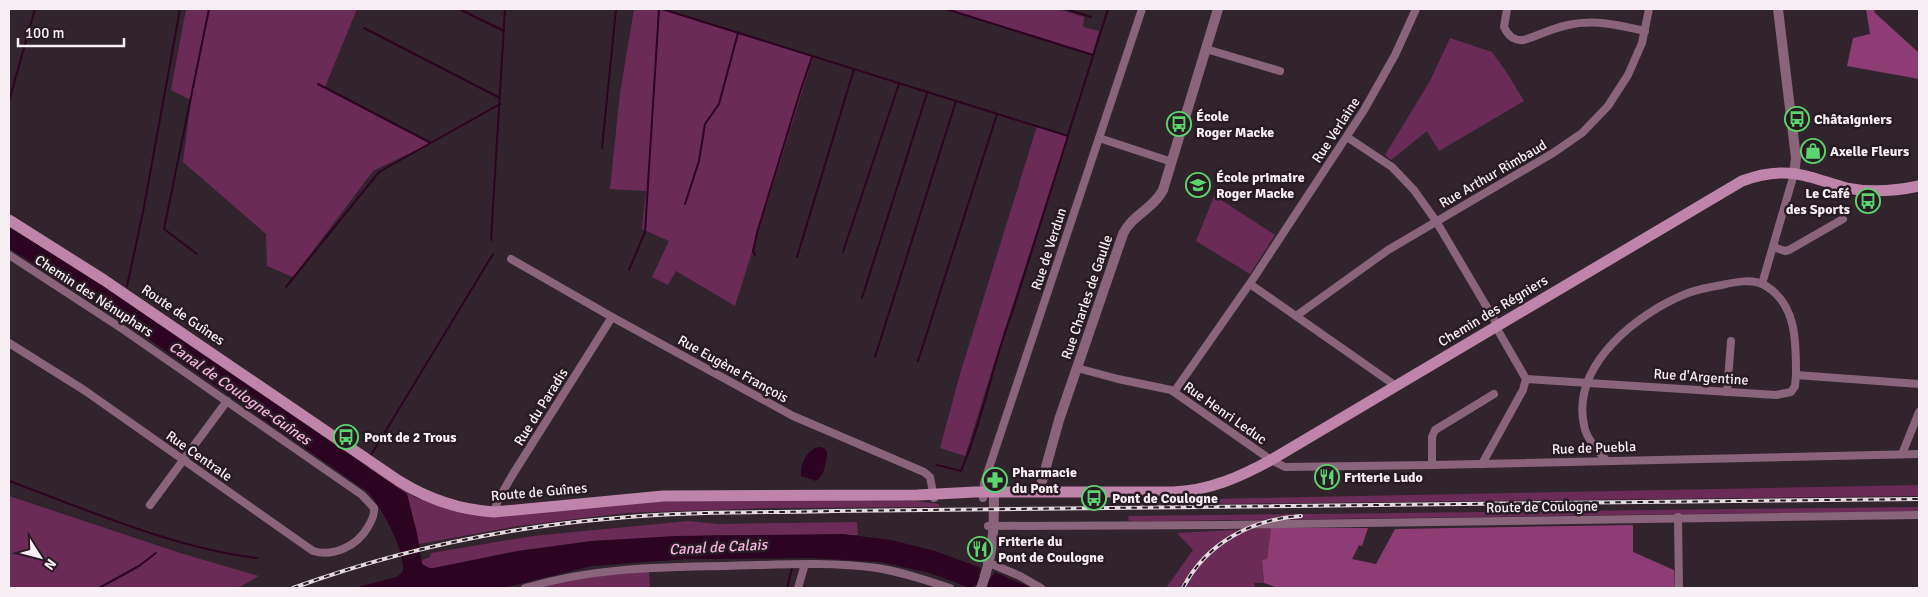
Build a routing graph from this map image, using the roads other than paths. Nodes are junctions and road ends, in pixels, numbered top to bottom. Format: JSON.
{"nodes":[{"id":1,"x":1142,"y":9,"type":"edge"},
{"id":2,"x":1218,"y":9,"type":"edge"},
{"id":3,"x":1416,"y":9,"type":"edge"},
{"id":4,"x":1508,"y":9,"type":"edge"},
{"id":5,"x":1649,"y":9,"type":"edge"},
{"id":6,"x":1778,"y":9,"type":"edge"},
{"id":7,"x":1645,"y":31,"type":"junction"},
{"id":8,"x":1206,"y":49,"type":"junction"},
{"id":9,"x":1280,"y":71,"type":"dead end"},
{"id":10,"x":1347,"y":137,"type":"junction"},
{"id":11,"x":1099,"y":138,"type":"junction"},
{"id":12,"x":1172,"y":162,"type":"junction"},
{"id":13,"x":1794,"y":174,"type":"junction"},
{"id":14,"x":1917,"y":189,"type":"edge"},
{"id":15,"x":1843,"y":218,"type":"dead end"},
{"id":16,"x":9,"y":220,"type":"edge"},
{"id":17,"x":1436,"y":221,"type":"junction"},
{"id":18,"x":1773,"y":247,"type":"junction"},
{"id":19,"x":9,"y":255,"type":"edge"},
{"id":20,"x":511,"y":259,"type":"dead end"},
{"id":21,"x":1250,"y":284,"type":"junction"},
{"id":22,"x":1762,"y":284,"type":"junction"},
{"id":23,"x":1296,"y":316,"type":"junction"},
{"id":24,"x":612,"y":317,"type":"junction"},
{"id":25,"x":1497,"y":326,"type":"junction"},
{"id":26,"x":1731,"y":341,"type":"dead end"},
{"id":27,"x":9,"y":343,"type":"edge"},
{"id":28,"x":1077,"y":368,"type":"junction"},
{"id":29,"x":1796,"y":375,"type":"junction"},
{"id":30,"x":1526,"y":379,"type":"junction"},
{"id":31,"x":1586,"y":383,"type":"junction"},
{"id":32,"x":1919,"y":384,"type":"edge"},
{"id":33,"x":1396,"y":386,"type":"junction"},
{"id":34,"x":1174,"y":392,"type":"junction"},
{"id":35,"x":1727,"y":392,"type":"junction"},
{"id":36,"x":1494,"y":394,"type":"dead end"},
{"id":37,"x":227,"y":401,"type":"junction"},
{"id":38,"x":1919,"y":412,"type":"edge"},
{"id":39,"x":1902,"y":454,"type":"junction"},
{"id":40,"x":1919,"y":454,"type":"edge"},
{"id":41,"x":183,"y":460,"type":"junction"},
{"id":42,"x":1271,"y":460,"type":"junction"},
{"id":43,"x":1606,"y":460,"type":"junction"},
{"id":44,"x":1482,"y":464,"type":"junction"},
{"id":45,"x":1432,"y":466,"type":"junction"},
{"id":46,"x":1039,"y":492,"type":"junction"},
{"id":47,"x":1084,"y":493,"type":"junction"},
{"id":48,"x":988,"y":495,"type":"junction"},
{"id":49,"x":933,"y":496,"type":"junction"},
{"id":50,"x":150,"y":505,"type":"dead end"},
{"id":51,"x":494,"y":512,"type":"junction"},
{"id":52,"x":1919,"y":515,"type":"edge"},
{"id":53,"x":1678,"y":517,"type":"junction"},
{"id":54,"x":372,"y":519,"type":"joint"},
{"id":55,"x":991,"y":526,"type":"junction"},
{"id":56,"x":805,"y":564,"type":"junction"},
{"id":57,"x":988,"y":565,"type":"junction"},
{"id":58,"x":525,"y":588,"type":"edge"},
{"id":59,"x":798,"y":588,"type":"edge"},
{"id":60,"x":950,"y":588,"type":"edge"},
{"id":61,"x":981,"y":588,"type":"edge"},
{"id":62,"x":1041,"y":588,"type":"edge"},
{"id":63,"x":1679,"y":588,"type":"edge"}],
"edges":[{"from":1,"to":11,"type":"street","name":"Rue de Verdun"},
{"from":2,"to":8,"type":"street","name":"Rue Charles de Gaulle"},
{"from":3,"to":10,"type":"street","name":"Rue Verlaine"},
{"from":4,"to":7,"type":"street"},
{"from":5,"to":7,"type":"street","name":"Rue Arthur Rimbaud"},
{"from":6,"to":13,"type":"street"},
{"from":7,"to":17,"type":"street","name":"Rue Arthur Rimbaud"},
{"from":8,"to":9,"type":"street"},
{"from":8,"to":12,"type":"street","name":"Rue Charles de Gaulle"},
{"from":10,"to":17,"type":"street"},
{"from":10,"to":21,"type":"street","name":"Rue Verlaine"},
{"from":11,"to":12,"type":"street"},
{"from":11,"to":48,"type":"street","name":"Rue de Verdun"},
{"from":12,"to":28,"type":"street","name":"Rue Charles de Gaulle"},
{"from":13,"to":14,"type":"main road","name":"Chemin des Régniers"},
{"from":13,"to":18,"type":"street"},
{"from":13,"to":25,"type":"main road","name":"Chemin des Régniers"},
{"from":15,"to":18,"type":"street"},
{"from":16,"to":51,"type":"main road","name":"Route de Guînes"},
{"from":17,"to":23,"type":"street","name":"Rue Arthur Rimbaud"},
{"from":17,"to":25,"type":"street"},
{"from":18,"to":22,"type":"street"},
{"from":19,"to":37,"type":"street","name":"Chemin des Nénuphars"},
{"from":20,"to":24,"type":"street","name":"Rue Eugène François"},
{"from":21,"to":23,"type":"street"},
{"from":21,"to":34,"type":"street","name":"Rue Verlaine"},
{"from":22,"to":29,"type":"street"},
{"from":22,"to":31,"type":"street"},
{"from":23,"to":33,"type":"street"},
{"from":24,"to":49,"type":"street","name":"Rue Eugène François"},
{"from":24,"to":51,"type":"street","name":"Rue du Paradis"},
{"from":25,"to":30,"type":"street"},
{"from":25,"to":33,"type":"main road","name":"Chemin des Régniers"},
{"from":26,"to":35,"type":"street"},
{"from":27,"to":41,"type":"street","name":"Rue Centrale"},
{"from":28,"to":34,"type":"street","name":"Rue Henri Leduc"},
{"from":28,"to":46,"type":"street","name":"Rue Charles de Gaulle"},
{"from":29,"to":32,"type":"street"},
{"from":29,"to":35,"type":"street","name":"Rue d'Argentine"},
{"from":30,"to":31,"type":"street","name":"Rue d'Argentine"},
{"from":30,"to":44,"type":"street"},
{"from":31,"to":35,"type":"street","name":"Rue d'Argentine"},
{"from":31,"to":43,"type":"street"},
{"from":33,"to":42,"type":"main road","name":"Chemin des Régniers"},
{"from":34,"to":42,"type":"street","name":"Rue Henri Leduc"},
{"from":36,"to":45,"type":"street"},
{"from":37,"to":41,"type":"street"},
{"from":37,"to":54,"type":"street","name":"Chemin des Nénuphars"},
{"from":38,"to":39,"type":"street"},
{"from":39,"to":40,"type":"street","name":"Rue de Puebla"},
{"from":39,"to":43,"type":"street","name":"Rue de Puebla"},
{"from":41,"to":50,"type":"street"},
{"from":41,"to":54,"type":"street","name":"Rue Centrale"},
{"from":42,"to":45,"type":"street","name":"Rue de Puebla"},
{"from":42,"to":47,"type":"main road","name":"Chemin des Régniers"},
{"from":43,"to":44,"type":"street","name":"Rue de Puebla"},
{"from":44,"to":45,"type":"street","name":"Rue de Puebla"},
{"from":46,"to":47,"type":"main road","name":"Chemin des Régniers"},
{"from":46,"to":48,"type":"main road","name":"Chemin des Régniers"},
{"from":47,"to":48,"type":"main road","name":"Chemin des Régniers"},
{"from":48,"to":49,"type":"main road","name":"Route de Guînes"},
{"from":48,"to":55,"type":"street"},
{"from":49,"to":51,"type":"main road","name":"Route de Guînes"},
{"from":52,"to":53,"type":"street","name":"Route de Coulogne"},
{"from":53,"to":55,"type":"street","name":"Route de Coulogne"},
{"from":53,"to":63,"type":"street"},
{"from":55,"to":57,"type":"street"},
{"from":56,"to":58,"type":"street"},
{"from":56,"to":59,"type":"street"},
{"from":56,"to":60,"type":"street"},
{"from":57,"to":61,"type":"street"},
{"from":57,"to":62,"type":"street"}]}
